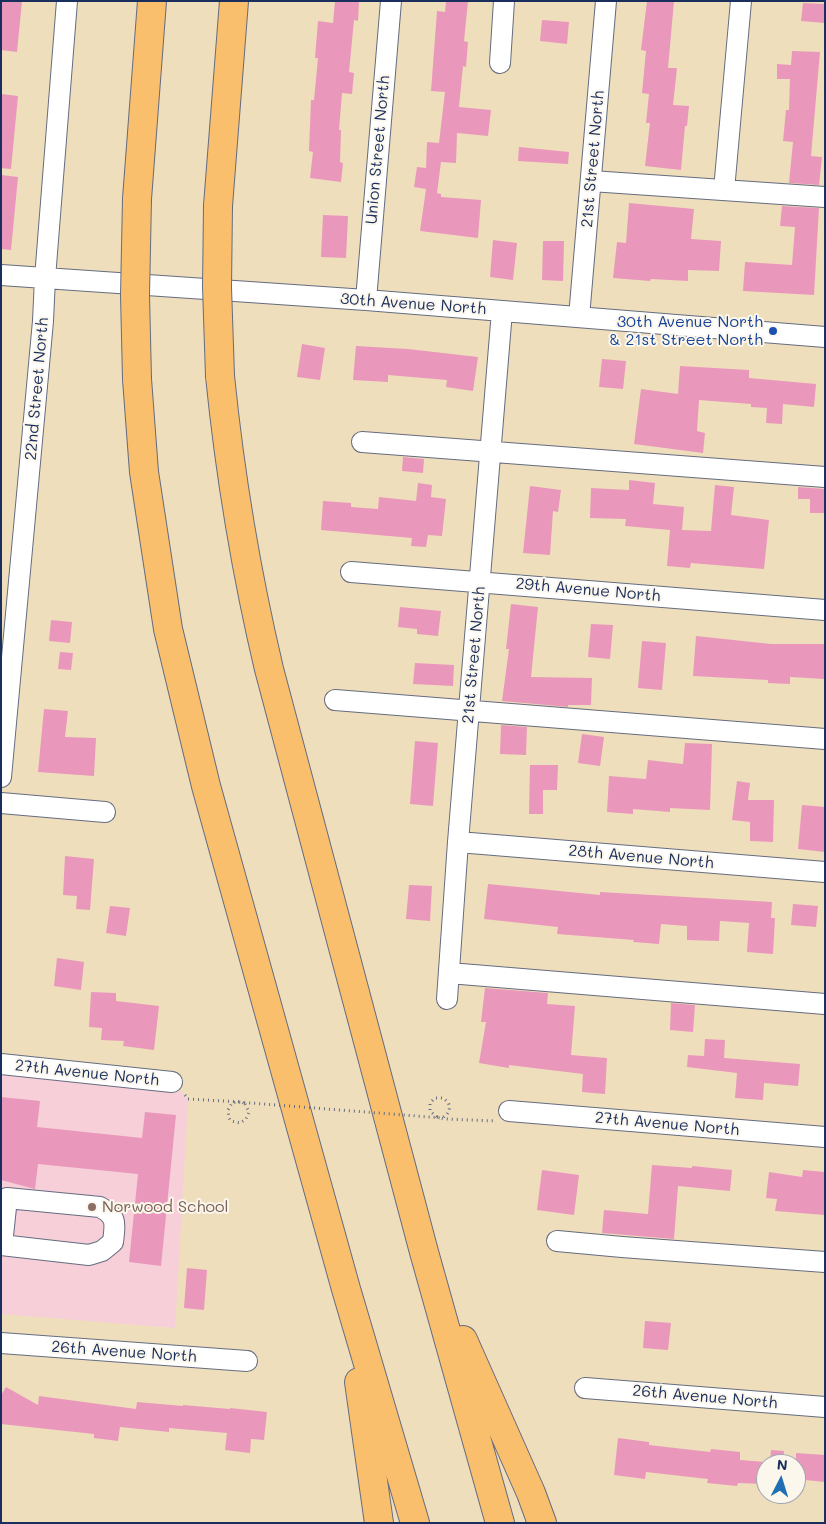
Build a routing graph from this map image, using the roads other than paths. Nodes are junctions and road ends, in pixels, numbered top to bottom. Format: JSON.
{"nodes":[{"id":1,"x":67,"y":1,"type":"edge"},
{"id":2,"x":152,"y":1,"type":"edge"},
{"id":3,"x":234,"y":1,"type":"edge"},
{"id":4,"x":391,"y":1,"type":"edge"},
{"id":5,"x":504,"y":1,"type":"edge"},
{"id":6,"x":606,"y":1,"type":"edge"},
{"id":7,"x":741,"y":1,"type":"edge"},
{"id":8,"x":500,"y":64,"type":"dead end"},
{"id":9,"x":591,"y":181,"type":"junction"},
{"id":10,"x":724,"y":190,"type":"junction"},
{"id":11,"x":825,"y":197,"type":"edge"},
{"id":12,"x":1,"y":275,"type":"edge"},
{"id":13,"x":45,"y":278,"type":"junction"},
{"id":14,"x":366,"y":300,"type":"junction"},
{"id":15,"x":502,"y":311,"type":"junction"},
{"id":16,"x":579,"y":317,"type":"junction"},
{"id":17,"x":825,"y":337,"type":"edge"},
{"id":18,"x":362,"y":442,"type":"dead end"},
{"id":19,"x":490,"y":452,"type":"junction"},
{"id":20,"x":825,"y":477,"type":"edge"},
{"id":21,"x":351,"y":572,"type":"dead end"},
{"id":22,"x":480,"y":581,"type":"junction"},
{"id":23,"x":825,"y":610,"type":"edge"},
{"id":24,"x":335,"y":700,"type":"dead end"},
{"id":25,"x":469,"y":711,"type":"junction"},
{"id":26,"x":825,"y":739,"type":"edge"},
{"id":27,"x":1,"y":777,"type":"edge"},
{"id":28,"x":1,"y":803,"type":"edge"},
{"id":29,"x":105,"y":812,"type":"dead end"},
{"id":30,"x":458,"y":842,"type":"junction"},
{"id":31,"x":825,"y":872,"type":"edge"},
{"id":32,"x":449,"y":972,"type":"junction"},
{"id":33,"x":447,"y":999,"type":"dead end"},
{"id":34,"x":825,"y":1004,"type":"edge"},
{"id":35,"x":1,"y":1064,"type":"edge"},
{"id":36,"x":172,"y":1082,"type":"road end"},
{"id":37,"x":509,"y":1111,"type":"road end"},
{"id":38,"x":825,"y":1137,"type":"edge"},
{"id":39,"x":557,"y":1241,"type":"dead end"},
{"id":40,"x":2,"y":1245,"type":"edge"},
{"id":41,"x":424,"y":1252,"type":"junction"},
{"id":42,"x":825,"y":1262,"type":"edge"},
{"id":43,"x":346,"y":1288,"type":"junction"},
{"id":44,"x":1,"y":1343,"type":"edge"},
{"id":45,"x":247,"y":1361,"type":"dead end"},
{"id":46,"x":586,"y":1388,"type":"dead end"},
{"id":47,"x":825,"y":1407,"type":"edge"},
{"id":48,"x":379,"y":1523,"type":"edge"},
{"id":49,"x":415,"y":1523,"type":"edge"},
{"id":50,"x":500,"y":1523,"type":"edge"},
{"id":51,"x":542,"y":1523,"type":"edge"}],
"edges":[{"from":1,"to":13,"type":"street","name":"22nd Street North"},
{"from":2,"to":43,"type":"highway","bridge":true},
{"from":3,"to":41,"type":"highway","bridge":true},
{"from":4,"to":14,"type":"street","name":"Union Street North"},
{"from":5,"to":8,"type":"street"},
{"from":6,"to":9,"type":"street","name":"21st Street North"},
{"from":7,"to":10,"type":"street"},
{"from":9,"to":10,"type":"street"},
{"from":9,"to":16,"type":"street","name":"21st Street North"},
{"from":10,"to":11,"type":"street"},
{"from":12,"to":13,"type":"street","name":"30th Avenue North"},
{"from":13,"to":14,"type":"street","name":"30th Avenue North"},
{"from":13,"to":27,"type":"street","name":"22nd Street North"},
{"from":14,"to":15,"type":"street","name":"30th Avenue North"},
{"from":15,"to":16,"type":"street","name":"30th Avenue North"},
{"from":15,"to":19,"type":"street","name":"21st Street North"},
{"from":16,"to":17,"type":"street","name":"30th Avenue North"},
{"from":18,"to":19,"type":"street"},
{"from":19,"to":20,"type":"street"},
{"from":19,"to":22,"type":"street","name":"21st Street North"},
{"from":21,"to":22,"type":"street","name":"29th Avenue North"},
{"from":22,"to":23,"type":"street","name":"29th Avenue North"},
{"from":22,"to":25,"type":"street","name":"21st Street North"},
{"from":24,"to":25,"type":"street"},
{"from":25,"to":26,"type":"street"},
{"from":25,"to":30,"type":"street","name":"21st Street North"},
{"from":28,"to":29,"type":"street"},
{"from":30,"to":31,"type":"street","name":"28th Avenue North"},
{"from":30,"to":32,"type":"street","name":"21st Street North"},
{"from":32,"to":33,"type":"street","name":"21st Street North"},
{"from":32,"to":34,"type":"street"},
{"from":35,"to":36,"type":"street","name":"27th Avenue North"},
{"from":37,"to":38,"type":"street","name":"27th Avenue North"},
{"from":39,"to":42,"type":"street"},
{"from":40,"to":40,"type":"street"},
{"from":41,"to":50,"type":"highway"},
{"from":41,"to":51,"type":"highway"},
{"from":43,"to":48,"type":"highway"},
{"from":43,"to":49,"type":"highway"},
{"from":44,"to":45,"type":"street","name":"26th Avenue North"},
{"from":46,"to":47,"type":"street","name":"26th Avenue North"}]}
